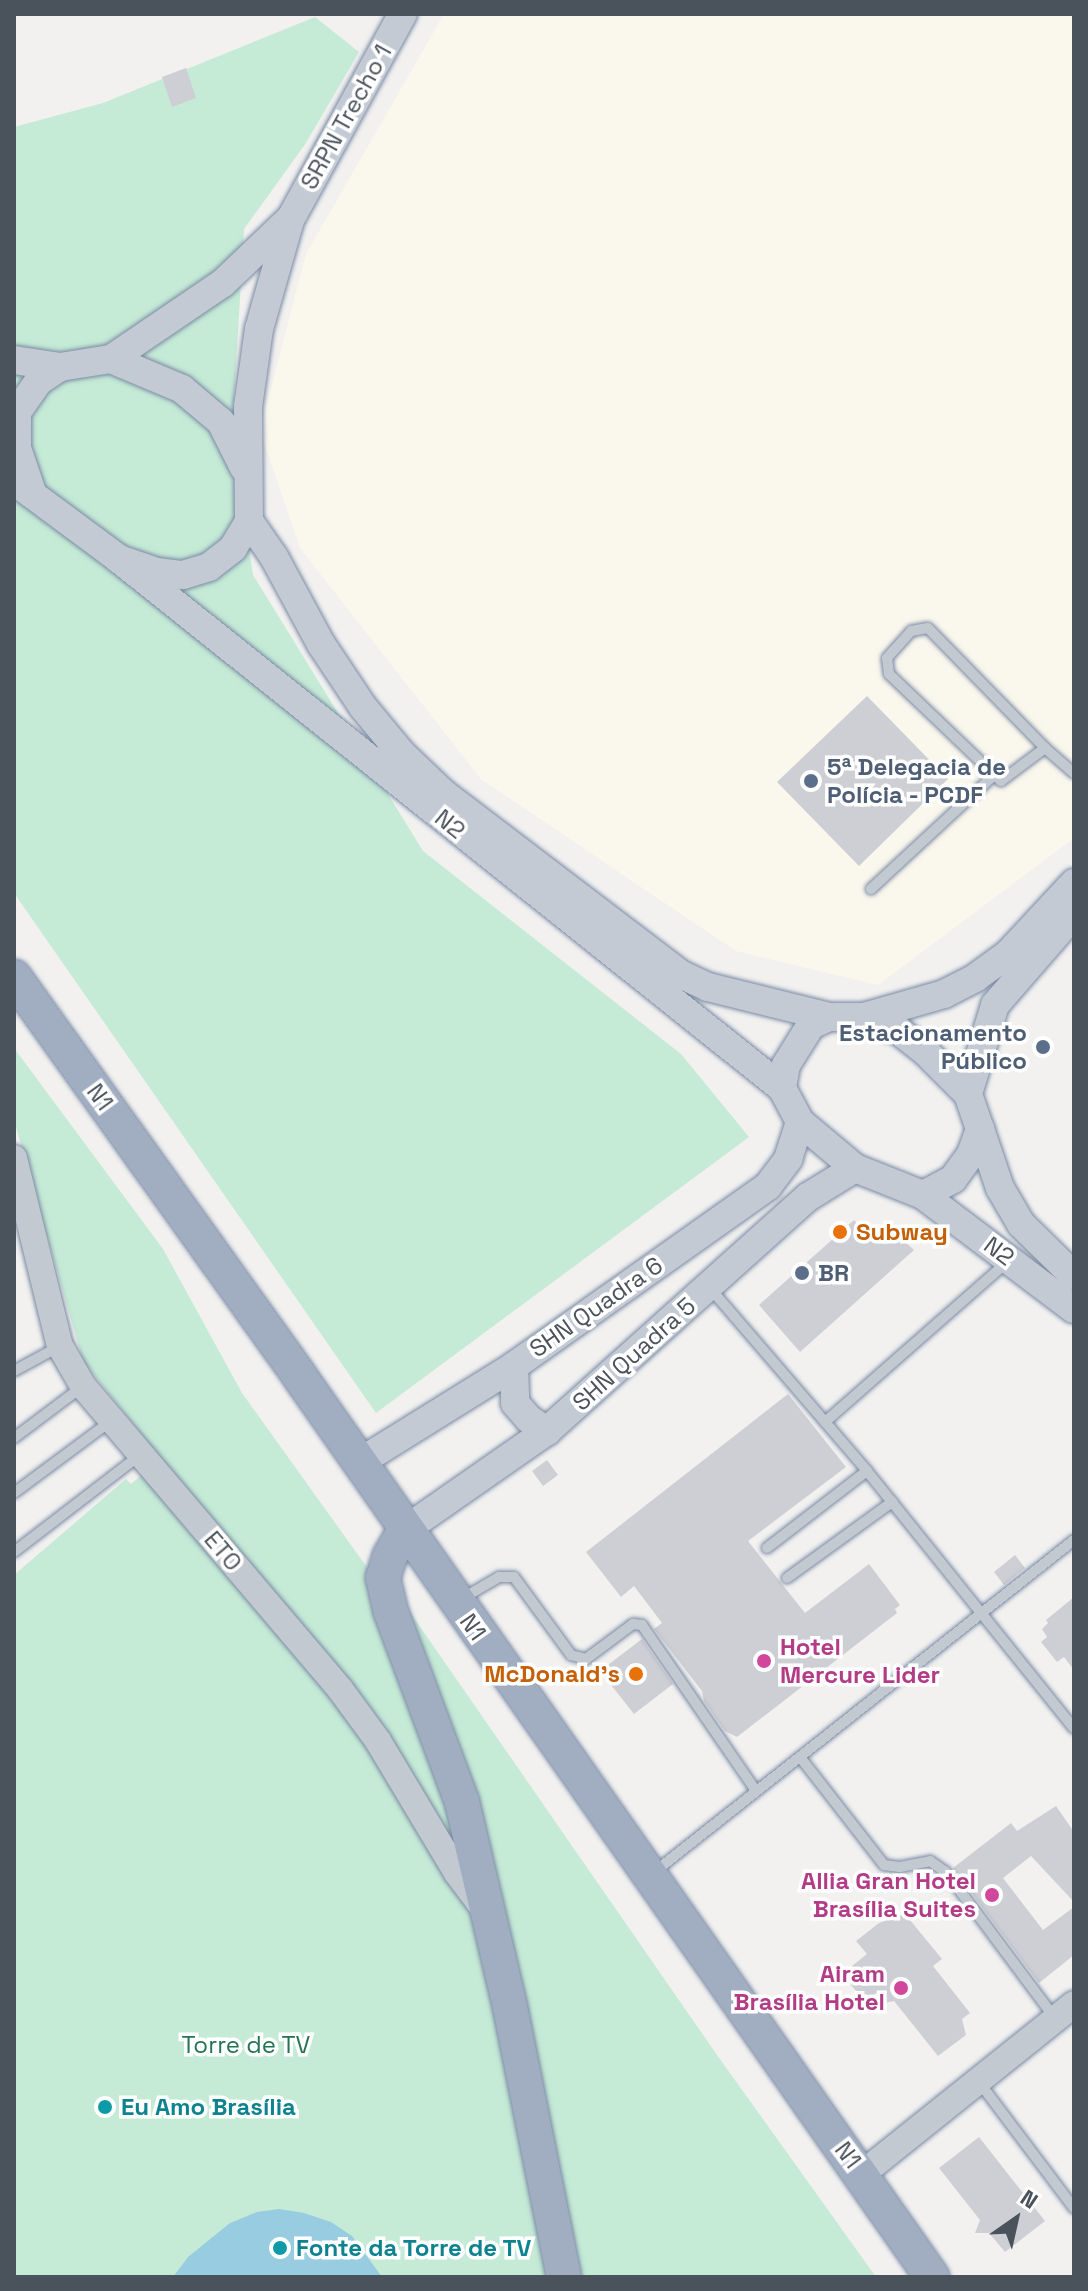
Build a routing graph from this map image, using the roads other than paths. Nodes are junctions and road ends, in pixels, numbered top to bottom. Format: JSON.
{"nodes":[{"id":1,"x":403,"y":14,"type":"edge"},
{"id":2,"x":290,"y":220,"type":"junction"},
{"id":3,"x":111,"y":359,"type":"junction"},
{"id":4,"x":14,"y":360,"type":"edge"},
{"id":5,"x":60,"y":367,"type":"junction"},
{"id":6,"x":248,"y":476,"type":"junction"},
{"id":7,"x":24,"y":488,"type":"edge"},
{"id":8,"x":249,"y":521,"type":"junction"},
{"id":9,"x":119,"y":559,"type":"junction"},
{"id":10,"x":1045,"y":748,"type":"junction"},
{"id":11,"x":1074,"y":773,"type":"edge"},
{"id":12,"x":993,"y":776,"type":"junction"},
{"id":13,"x":1074,"y":883,"type":"edge"},
{"id":14,"x":871,"y":889,"type":"dead end"},
{"id":15,"x":1074,"y":914,"type":"edge"},
{"id":16,"x":14,"y":977,"type":"edge"},
{"id":17,"x":829,"y":1017,"type":"junction"},
{"id":18,"x":864,"y":1017,"type":"junction"},
{"id":19,"x":782,"y":1088,"type":"junction"},
{"id":20,"x":968,"y":1094,"type":"junction"},
{"id":21,"x":800,"y":1122,"type":"junction"},
{"id":22,"x":980,"y":1129,"type":"junction"},
{"id":23,"x":14,"y":1158,"type":"edge"},
{"id":24,"x":855,"y":1168,"type":"junction"},
{"id":25,"x":923,"y":1195,"type":"junction"},
{"id":26,"x":1010,"y":1259,"type":"junction"},
{"id":27,"x":1074,"y":1276,"type":"edge"},
{"id":28,"x":708,"y":1287,"type":"junction"},
{"id":29,"x":1074,"y":1309,"type":"edge"},
{"id":30,"x":60,"y":1346,"type":"junction"},
{"id":31,"x":514,"y":1366,"type":"junction"},
{"id":32,"x":14,"y":1371,"type":"edge"},
{"id":33,"x":83,"y":1386,"type":"junction"},
{"id":34,"x":111,"y":1421,"type":"junction"},
{"id":35,"x":825,"y":1422,"type":"junction"},
{"id":36,"x":547,"y":1431,"type":"junction"},
{"id":37,"x":14,"y":1438,"type":"edge"},
{"id":38,"x":140,"y":1455,"type":"junction"},
{"id":39,"x":360,"y":1462,"type":"junction"},
{"id":40,"x":867,"y":1471,"type":"junction"},
{"id":41,"x":14,"y":1493,"type":"edge"},
{"id":42,"x":892,"y":1502,"type":"junction"},
{"id":43,"x":405,"y":1530,"type":"junction"},
{"id":44,"x":1074,"y":1540,"type":"edge"},
{"id":45,"x":767,"y":1548,"type":"dead end"},
{"id":46,"x":14,"y":1552,"type":"edge"},
{"id":47,"x":787,"y":1578,"type":"dead end"},
{"id":48,"x":456,"y":1602,"type":"junction"},
{"id":49,"x":980,"y":1614,"type":"junction"},
{"id":50,"x":1074,"y":1728,"type":"edge"},
{"id":51,"x":800,"y":1757,"type":"junction"},
{"id":52,"x":756,"y":1791,"type":"junction"},
{"id":53,"x":649,"y":1877,"type":"junction"},
{"id":54,"x":490,"y":1918,"type":"junction"},
{"id":55,"x":1065,"y":2011,"type":"edge"},
{"id":56,"x":978,"y":2081,"type":"junction"},
{"id":57,"x":862,"y":2174,"type":"junction"},
{"id":58,"x":1074,"y":2208,"type":"edge"},
{"id":59,"x":564,"y":2277,"type":"edge"},
{"id":60,"x":932,"y":2277,"type":"edge"}],
"edges":[{"from":1,"to":2,"type":"main road","name":"SRPN Trecho 1"},
{"from":2,"to":3,"type":"main road","name":"SRPN Trecho 1"},
{"from":2,"to":6,"type":"main road","name":"SRPN Trecho 1"},
{"from":3,"to":5,"type":"main road"},
{"from":3,"to":6,"type":"main road"},
{"from":4,"to":5,"type":"main road"},
{"from":5,"to":7,"type":"main road"},
{"from":6,"to":8,"type":"main road"},
{"from":7,"to":9,"type":"main road"},
{"from":8,"to":9,"type":"main road"},
{"from":8,"to":17,"type":"main road","name":"N2"},
{"from":9,"to":19,"type":"main road","name":"N2"},
{"from":10,"to":11,"type":"lane"},
{"from":10,"to":12,"type":"lane"},
{"from":10,"to":12,"type":"lane"},
{"from":12,"to":14,"type":"lane"},
{"from":13,"to":18,"type":"main road"},
{"from":15,"to":20,"type":"main road"},
{"from":16,"to":39,"type":"highway","name":"N1"},
{"from":17,"to":18,"type":"main road"},
{"from":17,"to":19,"type":"main road"},
{"from":18,"to":20,"type":"main road"},
{"from":19,"to":21,"type":"main road"},
{"from":20,"to":22,"type":"main road"},
{"from":21,"to":24,"type":"main road"},
{"from":21,"to":31,"type":"main road","name":"SHN Quadra 6"},
{"from":22,"to":25,"type":"main road"},
{"from":22,"to":27,"type":"main road","name":"N2"},
{"from":23,"to":30,"type":"street","name":"ETO"},
{"from":24,"to":25,"type":"main road"},
{"from":24,"to":28,"type":"main road","name":"SHN Quadra 5"},
{"from":25,"to":26,"type":"main road","name":"N2"},
{"from":26,"to":29,"type":"main road","name":"N2"},
{"from":26,"to":35,"type":"lane"},
{"from":28,"to":35,"type":"lane"},
{"from":28,"to":36,"type":"main road","name":"SHN Quadra 5"},
{"from":30,"to":32,"type":"lane"},
{"from":30,"to":33,"type":"street","name":"ETO"},
{"from":31,"to":36,"type":"main road"},
{"from":31,"to":39,"type":"main road","name":"SHN Quadra 6"},
{"from":33,"to":34,"type":"street","name":"ETO"},
{"from":33,"to":37,"type":"lane"},
{"from":34,"to":38,"type":"street","name":"ETO"},
{"from":34,"to":41,"type":"lane"},
{"from":35,"to":40,"type":"lane"},
{"from":36,"to":43,"type":"main road","name":"SHN Quadra 5"},
{"from":38,"to":46,"type":"lane"},
{"from":38,"to":54,"type":"street","name":"ETO"},
{"from":39,"to":43,"type":"highway","name":"N1"},
{"from":40,"to":42,"type":"lane"},
{"from":40,"to":45,"type":"lane"},
{"from":42,"to":47,"type":"lane"},
{"from":42,"to":49,"type":"lane"},
{"from":43,"to":48,"type":"highway","name":"N1"},
{"from":43,"to":54,"type":"highway"},
{"from":44,"to":49,"type":"lane"},
{"from":48,"to":52,"type":"lane"},
{"from":48,"to":53,"type":"highway","name":"N1"},
{"from":49,"to":50,"type":"lane"},
{"from":49,"to":51,"type":"lane"},
{"from":51,"to":52,"type":"lane"},
{"from":51,"to":55,"type":"lane"},
{"from":52,"to":53,"type":"lane"},
{"from":53,"to":57,"type":"highway","name":"N1"},
{"from":54,"to":59,"type":"highway"},
{"from":55,"to":56,"type":"street"},
{"from":56,"to":57,"type":"street"},
{"from":56,"to":58,"type":"lane"},
{"from":57,"to":60,"type":"highway","name":"N1"}]}
